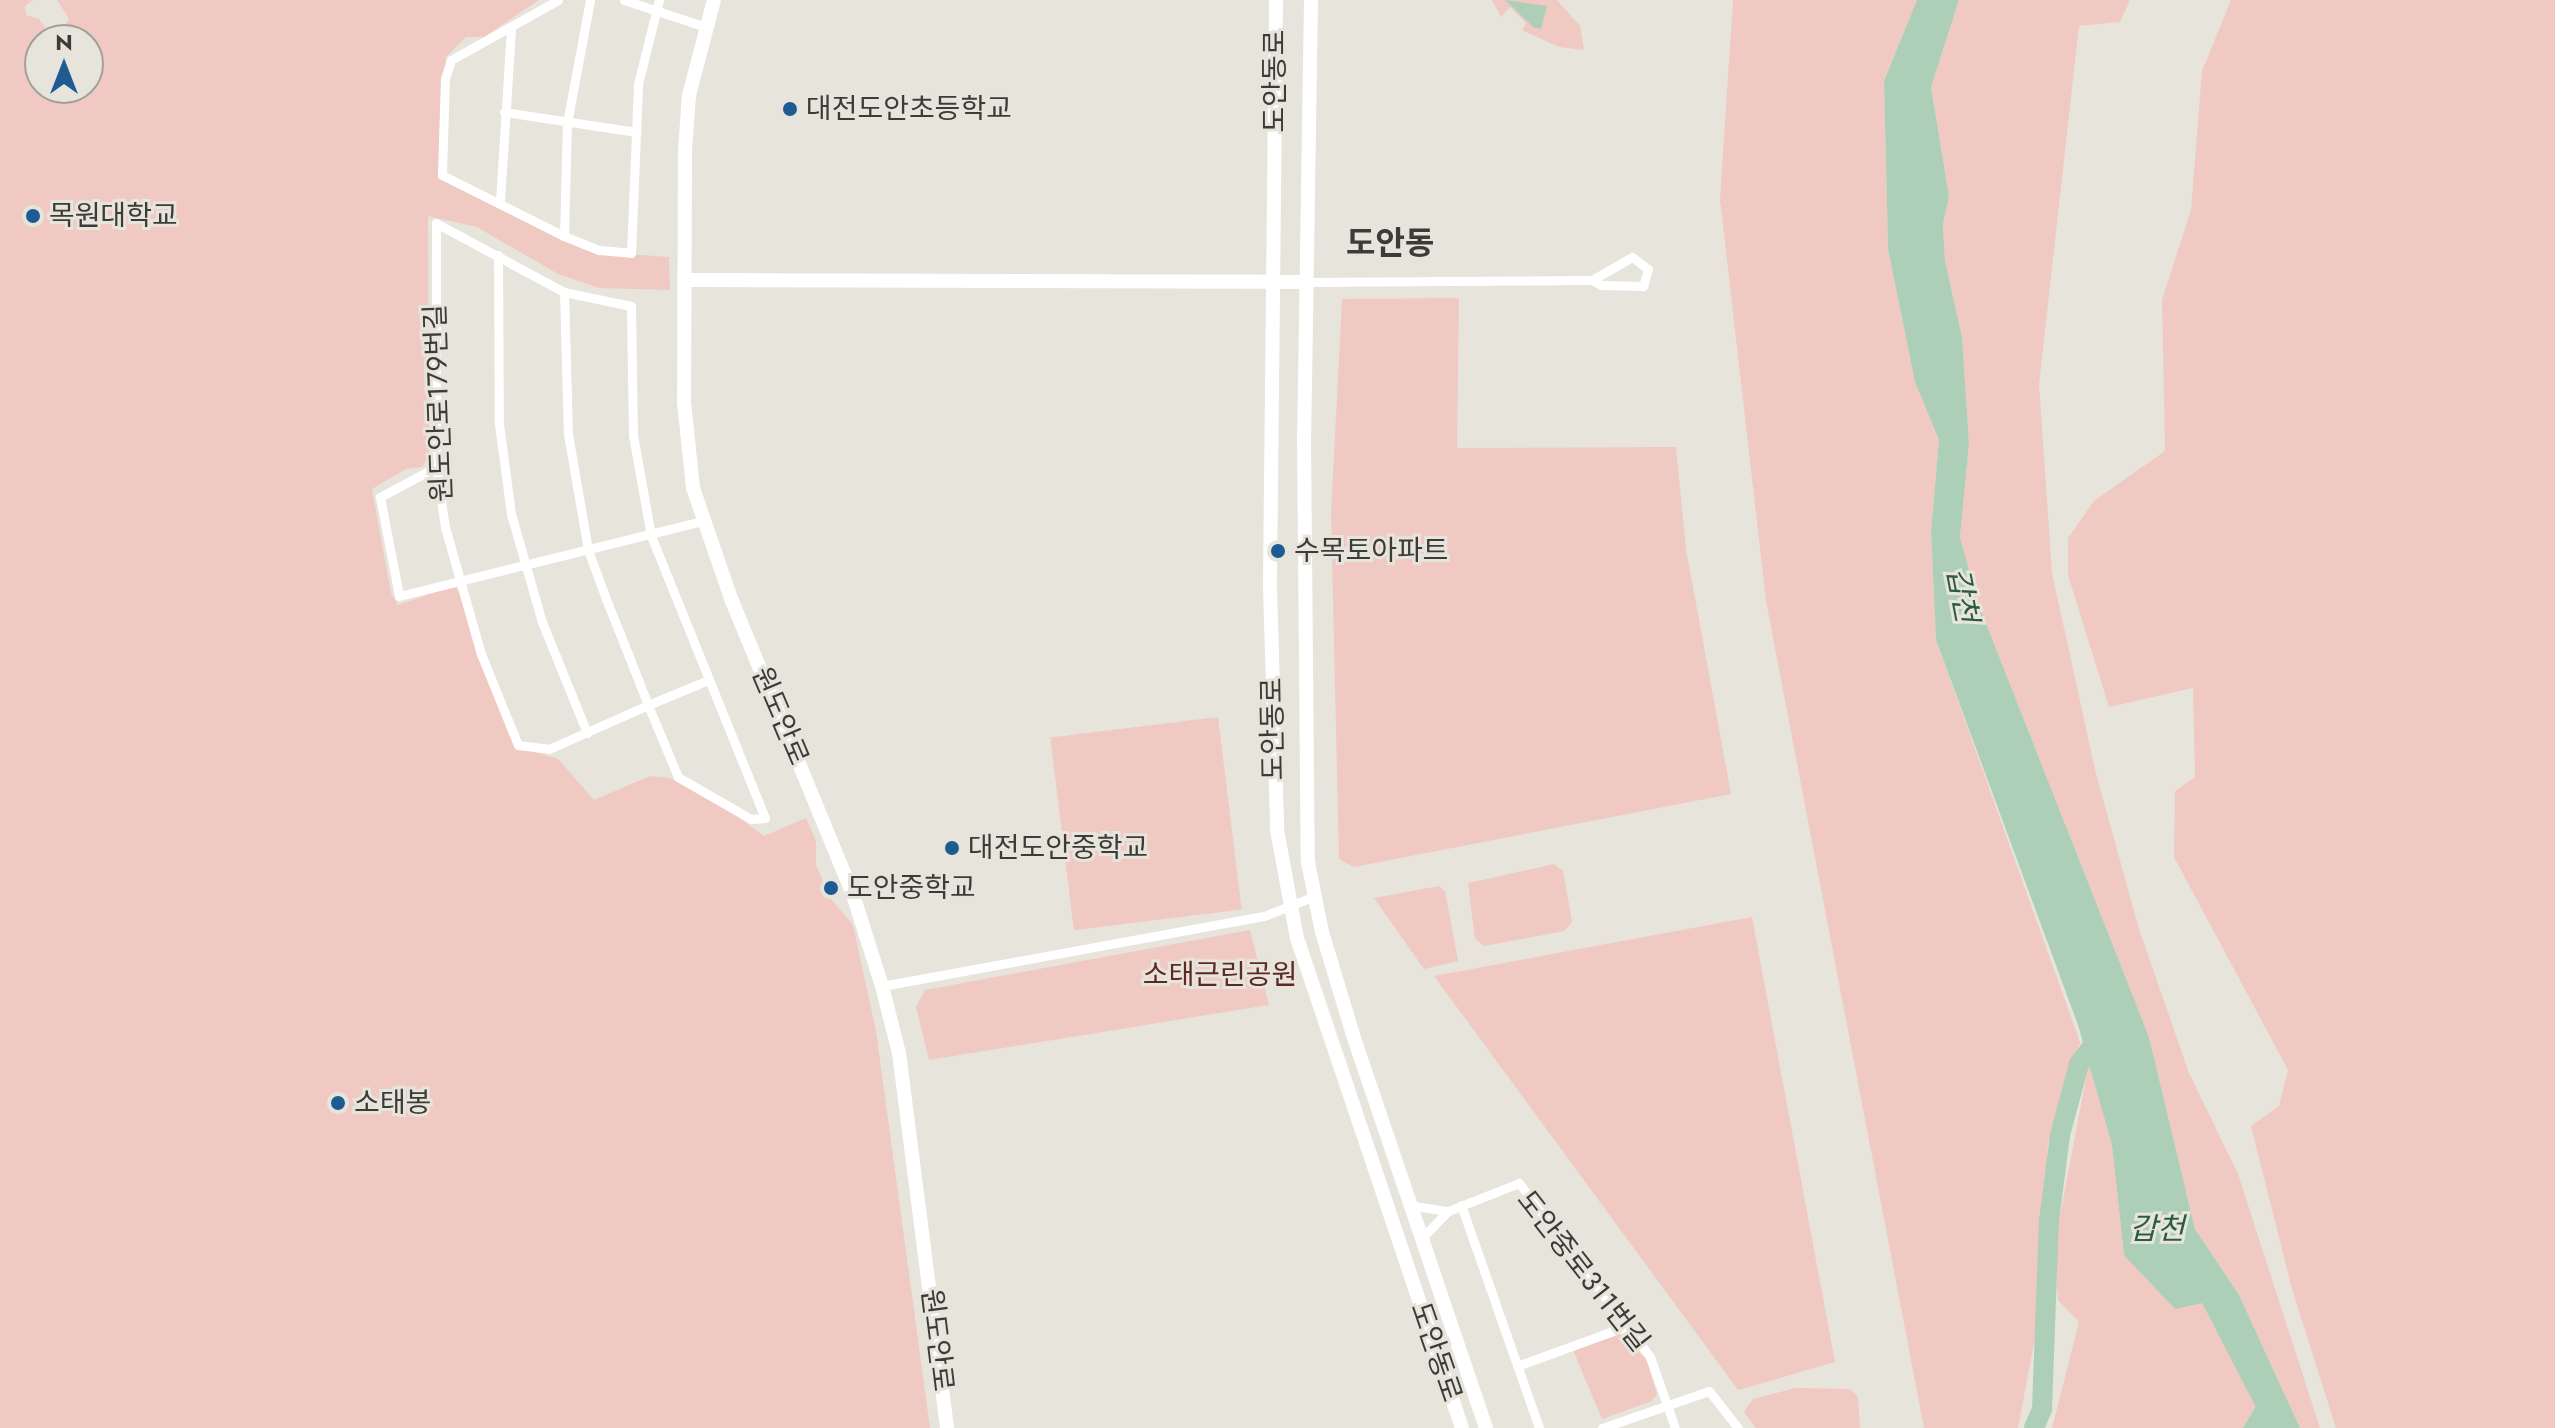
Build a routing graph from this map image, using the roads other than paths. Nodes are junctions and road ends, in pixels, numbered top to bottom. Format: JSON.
{"nodes":[{"id":1,"x":558,"y":0,"type":"edge"},
{"id":2,"x":590,"y":0,"type":"edge"},
{"id":3,"x":624,"y":0,"type":"edge"},
{"id":4,"x":714,"y":0,"type":"edge"},
{"id":5,"x":1276,"y":0,"type":"edge"},
{"id":6,"x":1311,"y":0,"type":"edge"},
{"id":7,"x":657,"y":5,"type":"edge"},
{"id":8,"x":706,"y":27,"type":"junction"},
{"id":9,"x":511,"y":30,"type":"junction"},
{"id":10,"x":504,"y":112,"type":"junction"},
{"id":11,"x":567,"y":123,"type":"junction"},
{"id":12,"x":637,"y":132,"type":"junction"},
{"id":13,"x":500,"y":200,"type":"junction"},
{"id":14,"x":564,"y":236,"type":"junction"},
{"id":15,"x":498,"y":255,"type":"junction"},
{"id":16,"x":684,"y":280,"type":"junction"},
{"id":17,"x":1592,"y":280,"type":"junction"},
{"id":18,"x":1273,"y":282,"type":"junction"},
{"id":19,"x":1306,"y":282,"type":"junction"},
{"id":20,"x":564,"y":292,"type":"junction"},
{"id":21,"x":436,"y":467,"type":"junction"},
{"id":22,"x":702,"y":521,"type":"junction"},
{"id":23,"x":651,"y":536,"type":"junction"},
{"id":24,"x":588,"y":550,"type":"junction"},
{"id":25,"x":523,"y":565,"type":"junction"},
{"id":26,"x":458,"y":581,"type":"junction"},
{"id":27,"x":706,"y":681,"type":"junction"},
{"id":28,"x":648,"y":705,"type":"junction"},
{"id":29,"x":587,"y":733,"type":"junction"},
{"id":30,"x":1315,"y":896,"type":"junction"},
{"id":31,"x":1289,"y":908,"type":"junction"},
{"id":32,"x":882,"y":986,"type":"junction"},
{"id":33,"x":1409,"y":1205,"type":"junction"},
{"id":34,"x":1461,"y":1205,"type":"junction"},
{"id":35,"x":1448,"y":1211,"type":"junction"},
{"id":36,"x":1421,"y":1239,"type":"junction"},
{"id":37,"x":1627,"y":1326,"type":"junction"},
{"id":38,"x":1517,"y":1366,"type":"junction"},
{"id":39,"x":1667,"y":1405,"type":"junction"},
{"id":40,"x":1605,"y":1427,"type":"edge"},
{"id":41,"x":947,"y":1428,"type":"edge"},
{"id":42,"x":1462,"y":1428,"type":"edge"},
{"id":43,"x":1486,"y":1428,"type":"edge"},
{"id":44,"x":1539,"y":1428,"type":"edge"},
{"id":45,"x":1675,"y":1428,"type":"edge"},
{"id":46,"x":1738,"y":1428,"type":"edge"}],
"edges":[{"from":1,"to":9,"type":"street"},
{"from":2,"to":11,"type":"street"},
{"from":3,"to":7,"type":"street"},
{"from":4,"to":8,"type":"main road","name":"원도안로"},
{"from":5,"to":18,"type":"main road","name":"도안동로"},
{"from":6,"to":19,"type":"main road","name":"도안동로"},
{"from":7,"to":8,"type":"street"},
{"from":7,"to":12,"type":"street"},
{"from":8,"to":16,"type":"main road","name":"원도안로"},
{"from":9,"to":10,"type":"street"},
{"from":9,"to":13,"type":"street"},
{"from":10,"to":11,"type":"street"},
{"from":10,"to":13,"type":"street"},
{"from":11,"to":12,"type":"street"},
{"from":11,"to":14,"type":"street"},
{"from":12,"to":14,"type":"street"},
{"from":13,"to":14,"type":"street"},
{"from":15,"to":20,"type":"street"},
{"from":15,"to":21,"type":"street","name":"원도안로179번길"},
{"from":15,"to":25,"type":"street","name":"원도안로179번길"},
{"from":16,"to":18,"type":"main road"},
{"from":16,"to":22,"type":"main road","name":"원도안로"},
{"from":17,"to":17,"type":"street"},
{"from":17,"to":19,"type":"street"},
{"from":18,"to":19,"type":"main road"},
{"from":18,"to":31,"type":"main road","name":"도안동로"},
{"from":19,"to":30,"type":"main road","name":"도안동로"},
{"from":20,"to":23,"type":"street"},
{"from":20,"to":24,"type":"street"},
{"from":21,"to":26,"type":"street","name":"원도안로179번길"},
{"from":21,"to":26,"type":"street"},
{"from":22,"to":23,"type":"street"},
{"from":22,"to":32,"type":"main road","name":"원도안로"},
{"from":23,"to":24,"type":"street"},
{"from":23,"to":27,"type":"street"},
{"from":24,"to":25,"type":"street"},
{"from":24,"to":28,"type":"street"},
{"from":25,"to":26,"type":"street"},
{"from":25,"to":29,"type":"street","name":"원도안로179번길"},
{"from":26,"to":29,"type":"street","name":"원도안로179번길"},
{"from":27,"to":28,"type":"street","name":"원도안로179번길"},
{"from":27,"to":28,"type":"street"},
{"from":28,"to":29,"type":"street","name":"원도안로179번길"},
{"from":30,"to":31,"type":"street"},
{"from":30,"to":33,"type":"main road","name":"도안동로"},
{"from":31,"to":32,"type":"street"},
{"from":31,"to":42,"type":"main road","name":"도안동로"},
{"from":32,"to":41,"type":"main road","name":"원도안로"},
{"from":33,"to":35,"type":"street"},
{"from":33,"to":36,"type":"main road","name":"도안동로"},
{"from":34,"to":35,"type":"street","name":"도안중로311번길"},
{"from":34,"to":37,"type":"street","name":"도안중로311번길"},
{"from":34,"to":38,"type":"street"},
{"from":35,"to":36,"type":"street"},
{"from":36,"to":43,"type":"main road","name":"도안동로"},
{"from":37,"to":38,"type":"street"},
{"from":37,"to":39,"type":"street","name":"도안중로311번길"},
{"from":38,"to":44,"type":"street"},
{"from":39,"to":40,"type":"street"},
{"from":39,"to":45,"type":"street","name":"도안중로311번길"},
{"from":39,"to":46,"type":"street"}]}
